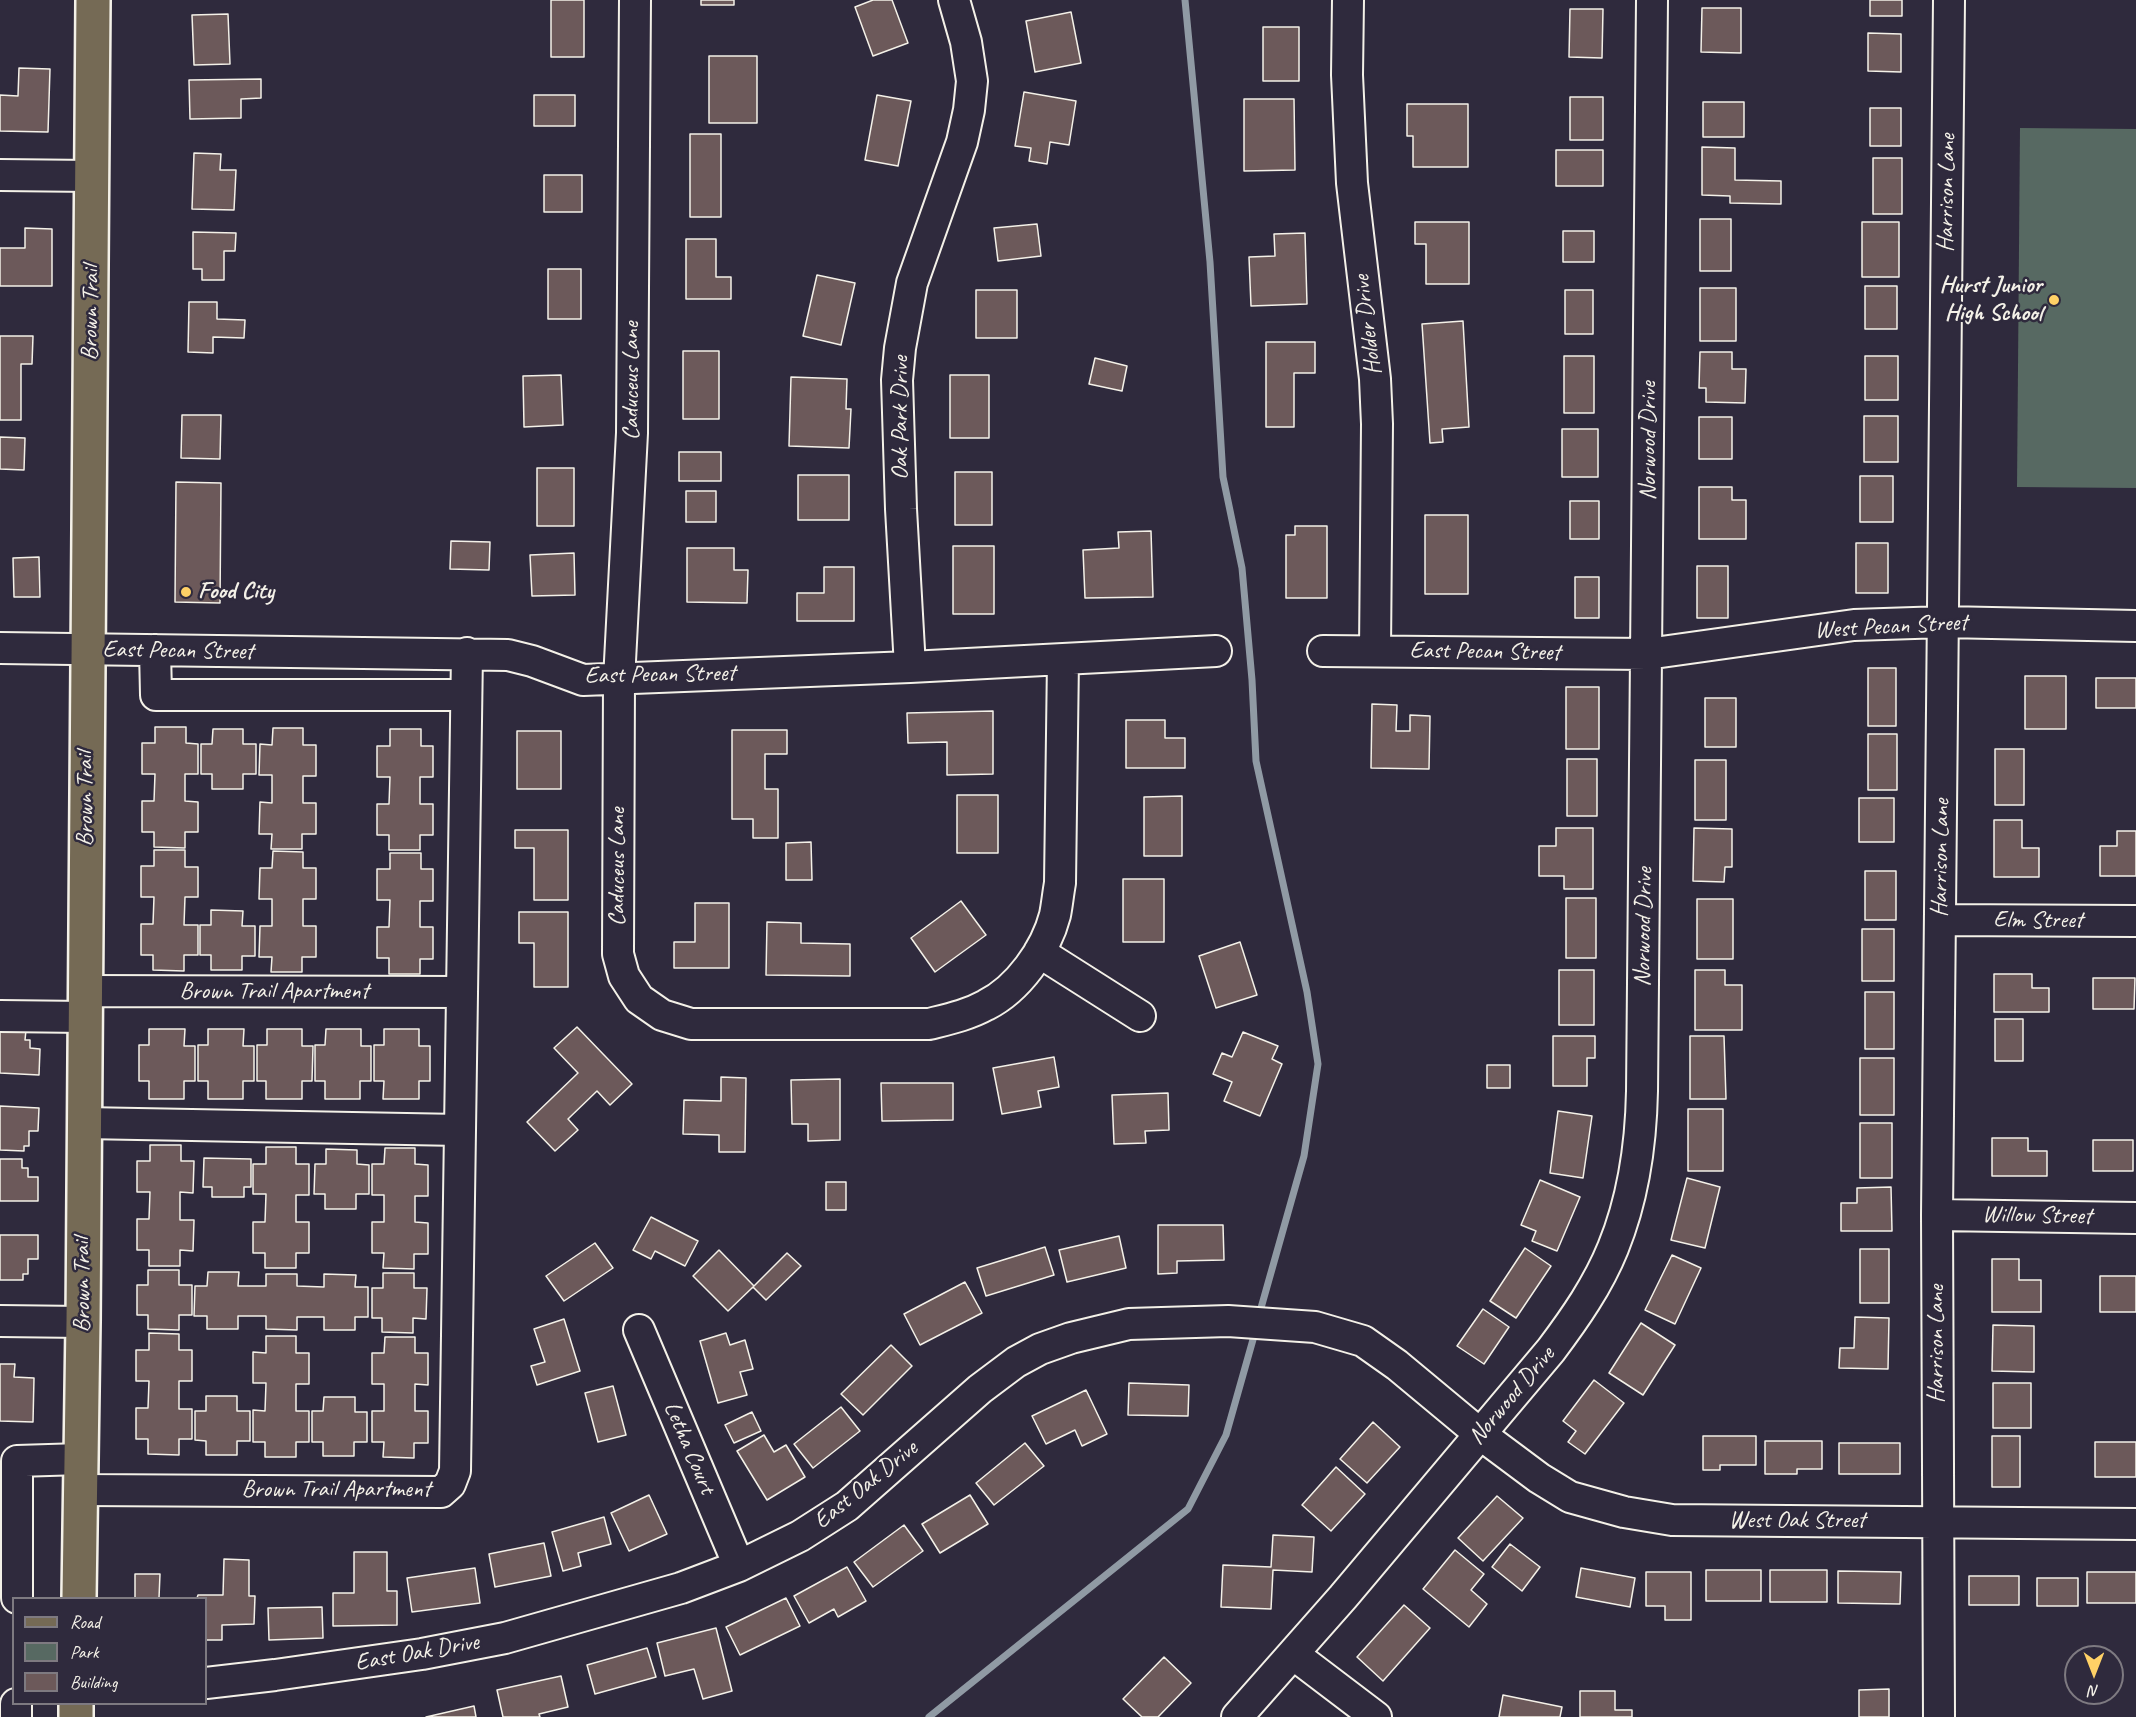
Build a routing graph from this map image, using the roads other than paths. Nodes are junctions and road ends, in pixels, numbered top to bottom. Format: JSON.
{"nodes":[{"id":1,"x":93,"y":0,"type":"edge"},
{"id":2,"x":635,"y":0,"type":"edge"},
{"id":3,"x":954,"y":0,"type":"edge"},
{"id":4,"x":1348,"y":0,"type":"edge"},
{"id":5,"x":1652,"y":0,"type":"edge"},
{"id":6,"x":1949,"y":0,"type":"edge"},
{"id":7,"x":0,"y":175,"type":"edge"},
{"id":8,"x":92,"y":176,"type":"junction"},
{"id":9,"x":1944,"y":622,"type":"junction"},
{"id":10,"x":2136,"y":626,"type":"edge"},
{"id":11,"x":0,"y":648,"type":"edge"},
{"id":12,"x":87,"y":650,"type":"junction"},
{"id":13,"x":155,"y":650,"type":"junction"},
{"id":14,"x":1375,"y":650,"type":"junction"},
{"id":15,"x":1216,"y":651,"type":"dead end"},
{"id":16,"x":1323,"y":651,"type":"dead end"},
{"id":17,"x":467,"y":653,"type":"junction"},
{"id":18,"x":1647,"y":654,"type":"junction"},
{"id":19,"x":1064,"y":659,"type":"junction"},
{"id":20,"x":910,"y":667,"type":"junction"},
{"id":21,"x":619,"y":680,"type":"junction"},
{"id":22,"x":466,"y":695,"type":"junction"},
{"id":23,"x":1940,"y":920,"type":"junction"},
{"id":24,"x":2136,"y":921,"type":"edge"},
{"id":25,"x":1039,"y":952,"type":"junction"},
{"id":26,"x":462,"y":992,"type":"junction"},
{"id":27,"x":86,"y":1004,"type":"junction"},
{"id":28,"x":0,"y":1016,"type":"edge"},
{"id":29,"x":1140,"y":1016,"type":"dead end"},
{"id":30,"x":84,"y":1123,"type":"junction"},
{"id":31,"x":460,"y":1130,"type":"junction"},
{"id":32,"x":1937,"y":1215,"type":"junction"},
{"id":33,"x":2136,"y":1218,"type":"edge"},
{"id":34,"x":0,"y":1321,"type":"edge"},
{"id":35,"x":83,"y":1322,"type":"junction"},
{"id":36,"x":639,"y":1330,"type":"dead end"},
{"id":37,"x":1480,"y":1434,"type":"junction"},
{"id":38,"x":9,"y":1461,"type":"edge"},
{"id":39,"x":81,"y":1475,"type":"junction"},
{"id":40,"x":1938,"y":1522,"type":"junction"},
{"id":41,"x":2136,"y":1524,"type":"edge"},
{"id":42,"x":739,"y":1566,"type":"junction"},
{"id":43,"x":17,"y":1597,"type":"edge"},
{"id":44,"x":79,"y":1597,"type":"edge"},
{"id":45,"x":1293,"y":1654,"type":"junction"},
{"id":46,"x":207,"y":1683,"type":"edge"},
{"id":47,"x":1237,"y":1717,"type":"edge"},
{"id":48,"x":1376,"y":1717,"type":"edge"},
{"id":49,"x":1939,"y":1717,"type":"edge"}],
"edges":[{"from":1,"to":8,"type":"main road","name":"Brown Trail"},
{"from":2,"to":21,"type":"street","name":"Caduceus Lane"},
{"from":3,"to":20,"type":"street","name":"Oak Park Drive"},
{"from":4,"to":14,"type":"street","name":"Holder Drive"},
{"from":5,"to":18,"type":"street","name":"Norwood Drive"},
{"from":6,"to":9,"type":"street","name":"Harrison Lane"},
{"from":7,"to":8,"type":"street"},
{"from":8,"to":12,"type":"main road","name":"Brown Trail"},
{"from":9,"to":10,"type":"street","name":"West Pecan Street"},
{"from":9,"to":18,"type":"street","name":"West Pecan Street"},
{"from":9,"to":23,"type":"street","name":"Harrison Lane"},
{"from":11,"to":12,"type":"street","name":"East Pecan Street"},
{"from":12,"to":13,"type":"street","name":"East Pecan Street"},
{"from":12,"to":27,"type":"main road","name":"Brown Trail"},
{"from":13,"to":17,"type":"street","name":"East Pecan Street"},
{"from":13,"to":22,"type":"street"},
{"from":14,"to":16,"type":"street","name":"East Pecan Street"},
{"from":14,"to":18,"type":"street","name":"East Pecan Street"},
{"from":15,"to":19,"type":"street","name":"East Pecan Street"},
{"from":17,"to":21,"type":"street","name":"East Pecan Street"},
{"from":17,"to":22,"type":"street","name":"Brown Trail Apartment"},
{"from":18,"to":37,"type":"street","name":"Norwood Drive"},
{"from":19,"to":20,"type":"street","name":"East Pecan Street"},
{"from":19,"to":25,"type":"street","name":"Caduceus Lane"},
{"from":20,"to":21,"type":"street","name":"East Pecan Street"},
{"from":21,"to":25,"type":"street","name":"Caduceus Lane"},
{"from":22,"to":26,"type":"street","name":"Brown Trail Apartment"},
{"from":23,"to":24,"type":"street","name":"Elm Street"},
{"from":23,"to":32,"type":"street","name":"Harrison Lane"},
{"from":25,"to":29,"type":"street"},
{"from":26,"to":27,"type":"street","name":"Brown Trail Apartment"},
{"from":26,"to":31,"type":"street","name":"Brown Trail Apartment"},
{"from":27,"to":28,"type":"street","name":"Brown Trail Apartment"},
{"from":27,"to":30,"type":"main road","name":"Brown Trail"},
{"from":30,"to":31,"type":"street"},
{"from":30,"to":35,"type":"main road","name":"Brown Trail"},
{"from":31,"to":39,"type":"street","name":"Brown Trail Apartment"},
{"from":32,"to":33,"type":"street","name":"Willow Street"},
{"from":32,"to":40,"type":"street","name":"Harrison Lane"},
{"from":34,"to":35,"type":"street"},
{"from":35,"to":39,"type":"main road","name":"Brown Trail"},
{"from":36,"to":42,"type":"street","name":"Letha Court"},
{"from":37,"to":40,"type":"street","name":"West Oak Street"},
{"from":37,"to":42,"type":"street","name":"East Oak Drive"},
{"from":37,"to":45,"type":"street","name":"Norwood Drive"},
{"from":38,"to":39,"type":"street","name":"Brown Trail Apartment"},
{"from":38,"to":43,"type":"street"},
{"from":39,"to":44,"type":"main road","name":"Brown Trail"},
{"from":40,"to":41,"type":"street","name":"West Oak Street"},
{"from":40,"to":49,"type":"street","name":"Harrison Lane"},
{"from":42,"to":46,"type":"street","name":"East Oak Drive"},
{"from":45,"to":47,"type":"street","name":"Norwood Drive"},
{"from":45,"to":48,"type":"street"}]}
